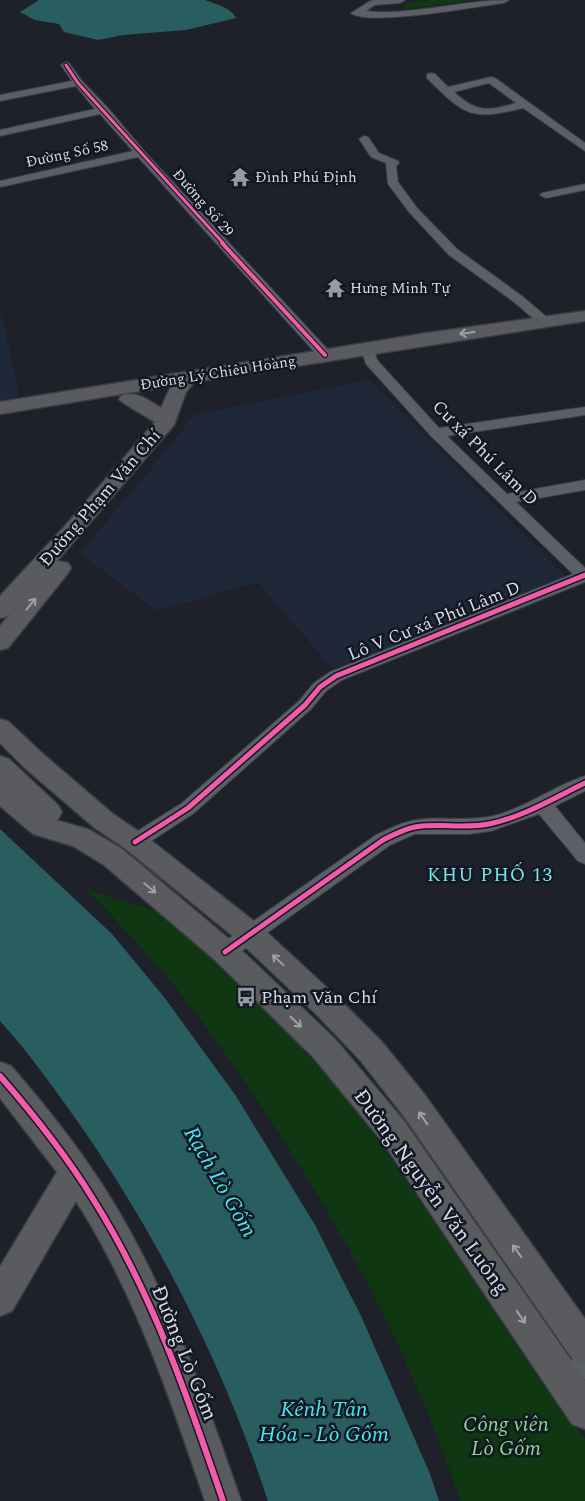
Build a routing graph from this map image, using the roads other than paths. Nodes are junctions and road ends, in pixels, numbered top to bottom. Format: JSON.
{"nodes":[{"id":1,"x":400,"y":0,"type":"edge"},
{"id":2,"x":499,"y":0,"type":"edge"},
{"id":3,"x":372,"y":2,"type":"edge"},
{"id":4,"x":383,"y":16,"type":"junction"},
{"id":5,"x":66,"y":65,"type":"dead end"},
{"id":6,"x":431,"y":76,"type":"dead end"},
{"id":7,"x":78,"y":83,"type":"junction"},
{"id":8,"x":446,"y":91,"type":"junction"},
{"id":9,"x":0,"y":98,"type":"edge"},
{"id":10,"x":524,"y":104,"type":"junction"},
{"id":11,"x":104,"y":110,"type":"junction"},
{"id":12,"x":0,"y":132,"type":"edge"},
{"id":13,"x":364,"y":139,"type":"dead end"},
{"id":14,"x":585,"y":148,"type":"edge"},
{"id":15,"x":140,"y":153,"type":"junction"},
{"id":16,"x":0,"y":184,"type":"edge"},
{"id":17,"x":585,"y":187,"type":"edge"},
{"id":18,"x":546,"y":195,"type":"dead end"},
{"id":19,"x":585,"y":316,"type":"edge"},
{"id":20,"x":545,"y":322,"type":"junction"},
{"id":21,"x":585,"y":328,"type":"edge"},
{"id":22,"x":325,"y":355,"type":"junction"},
{"id":23,"x":370,"y":355,"type":"junction"},
{"id":24,"x":182,"y":385,"type":"junction"},
{"id":25,"x":129,"y":398,"type":"junction"},
{"id":26,"x":0,"y":408,"type":"edge"},
{"id":27,"x":585,"y":411,"type":"edge"},
{"id":28,"x":0,"y":420,"type":"edge"},
{"id":29,"x":167,"y":421,"type":"junction"},
{"id":30,"x":436,"y":433,"type":"junction"},
{"id":31,"x":585,"y":485,"type":"edge"},
{"id":32,"x":503,"y":499,"type":"junction"},
{"id":33,"x":73,"y":531,"type":"junction"},
{"id":34,"x":584,"y":576,"type":"edge"},
{"id":35,"x":0,"y":590,"type":"edge"},
{"id":36,"x":0,"y":610,"type":"edge"},
{"id":37,"x":0,"y":642,"type":"edge"},
{"id":38,"x":0,"y":709,"type":"edge"},
{"id":39,"x":0,"y":728,"type":"edge"},
{"id":40,"x":0,"y":743,"type":"edge"},
{"id":41,"x":0,"y":766,"type":"edge"},
{"id":42,"x":585,"y":783,"type":"edge"},
{"id":43,"x":0,"y":791,"type":"edge"},
{"id":44,"x":542,"y":804,"type":"junction"},
{"id":45,"x":104,"y":821,"type":"junction"},
{"id":46,"x":81,"y":837,"type":"junction"},
{"id":47,"x":135,"y":842,"type":"junction"},
{"id":48,"x":585,"y":856,"type":"edge"},
{"id":49,"x":249,"y":933,"type":"junction"},
{"id":50,"x":225,"y":952,"type":"junction"},
{"id":51,"x":0,"y":1076,"type":"edge"},
{"id":52,"x":75,"y":1172,"type":"junction"},
{"id":53,"x":0,"y":1299,"type":"edge"},
{"id":54,"x":585,"y":1348,"type":"edge"},
{"id":55,"x":573,"y":1372,"type":"edge"},
{"id":56,"x":585,"y":1412,"type":"edge"},
{"id":57,"x":223,"y":1501,"type":"edge"}],
"edges":[{"from":1,"to":3,"type":"street"},
{"from":2,"to":4,"type":"street"},
{"from":3,"to":4,"type":"street"},
{"from":3,"to":4,"type":"street"},
{"from":5,"to":7,"type":"street","name":"Đường Số 29"},
{"from":6,"to":8,"type":"street"},
{"from":7,"to":9,"type":"street"},
{"from":7,"to":11,"type":"street","name":"Đường Số 29"},
{"from":8,"to":10,"type":"street"},
{"from":8,"to":10,"type":"street"},
{"from":10,"to":14,"type":"street"},
{"from":11,"to":12,"type":"street"},
{"from":11,"to":15,"type":"street","name":"Đường Số 29"},
{"from":13,"to":20,"type":"street"},
{"from":15,"to":16,"type":"street","name":"Đường Số 58"},
{"from":15,"to":22,"type":"street","name":"Đường Số 29"},
{"from":17,"to":18,"type":"street"},
{"from":19,"to":20,"type":"main road","name":"Đường Lý Chiêu Hoàng"},
{"from":20,"to":23,"type":"main road","name":"Đường Lý Chiêu Hoàng","one_way":true},
{"from":21,"to":23,"type":"main road","name":"Đường Lý Chiêu Hoàng"},
{"from":22,"to":23,"type":"main road","name":"Đường Lý Chiêu Hoàng"},
{"from":22,"to":24,"type":"main road","name":"Đường Lý Chiêu Hoàng"},
{"from":23,"to":24,"type":"main road","name":"Đường Lý Chiêu Hoàng"},
{"from":23,"to":30,"type":"street","name":"Cư xá Phú Lâm D"},
{"from":24,"to":25,"type":"main road","name":"Đường Lý Chiêu Hoàng"},
{"from":24,"to":26,"type":"main road","name":"Đường Lý Chiêu Hoàng"},
{"from":24,"to":29,"type":"main road","name":"Đường Phạm Văn Chí"},
{"from":25,"to":28,"type":"main road","name":"Đường Lý Chiêu Hoàng"},
{"from":25,"to":29,"type":"main road"},
{"from":27,"to":30,"type":"street"},
{"from":29,"to":33,"type":"main road","name":"Đường Phạm Văn Chí"},
{"from":30,"to":32,"type":"street","name":"Cư xá Phú Lâm D"},
{"from":31,"to":32,"type":"street"},
{"from":32,"to":34,"type":"street","name":"Cư xá Phú Lâm D"},
{"from":33,"to":35,"type":"main road"},
{"from":33,"to":36,"type":"main road","name":"Đường Phạm Văn Chí"},
{"from":37,"to":33,"type":"main road","one_way":true},
{"from":34,"to":47,"type":"street","name":"Lô V Cư xá Phú Lâm D"},
{"from":38,"to":45,"type":"main road"},
{"from":39,"to":45,"type":"main road","name":"Đường Nguyễn Văn Luông"},
{"from":40,"to":45,"type":"main road"},
{"from":41,"to":46,"type":"main road"},
{"from":42,"to":44,"type":"street"},
{"from":43,"to":46,"type":"main road","name":"Đường Nguyễn Văn Luông"},
{"from":44,"to":48,"type":"street"},
{"from":44,"to":49,"type":"street"},
{"from":45,"to":47,"type":"main road","name":"Đường Nguyễn Văn Luông"},
{"from":46,"to":50,"type":"main road","name":"Đường Nguyễn Văn Luông","one_way":true},
{"from":47,"to":49,"type":"main road","name":"Đường Nguyễn Văn Luông"},
{"from":49,"to":50,"type":"street"},
{"from":54,"to":49,"type":"main road","name":"Đường Nguyễn Văn Luông","one_way":true},
{"from":50,"to":55,"type":"main road","name":"Đường Nguyễn Văn Luông","one_way":true},
{"from":51,"to":52,"type":"main road","name":"Đường Lò Gốm"},
{"from":52,"to":53,"type":"main road"},
{"from":52,"to":57,"type":"main road","name":"Đường Lò Gốm"},
{"from":55,"to":56,"type":"main road","name":"Đường Nguyễn Văn Luông"}]}
